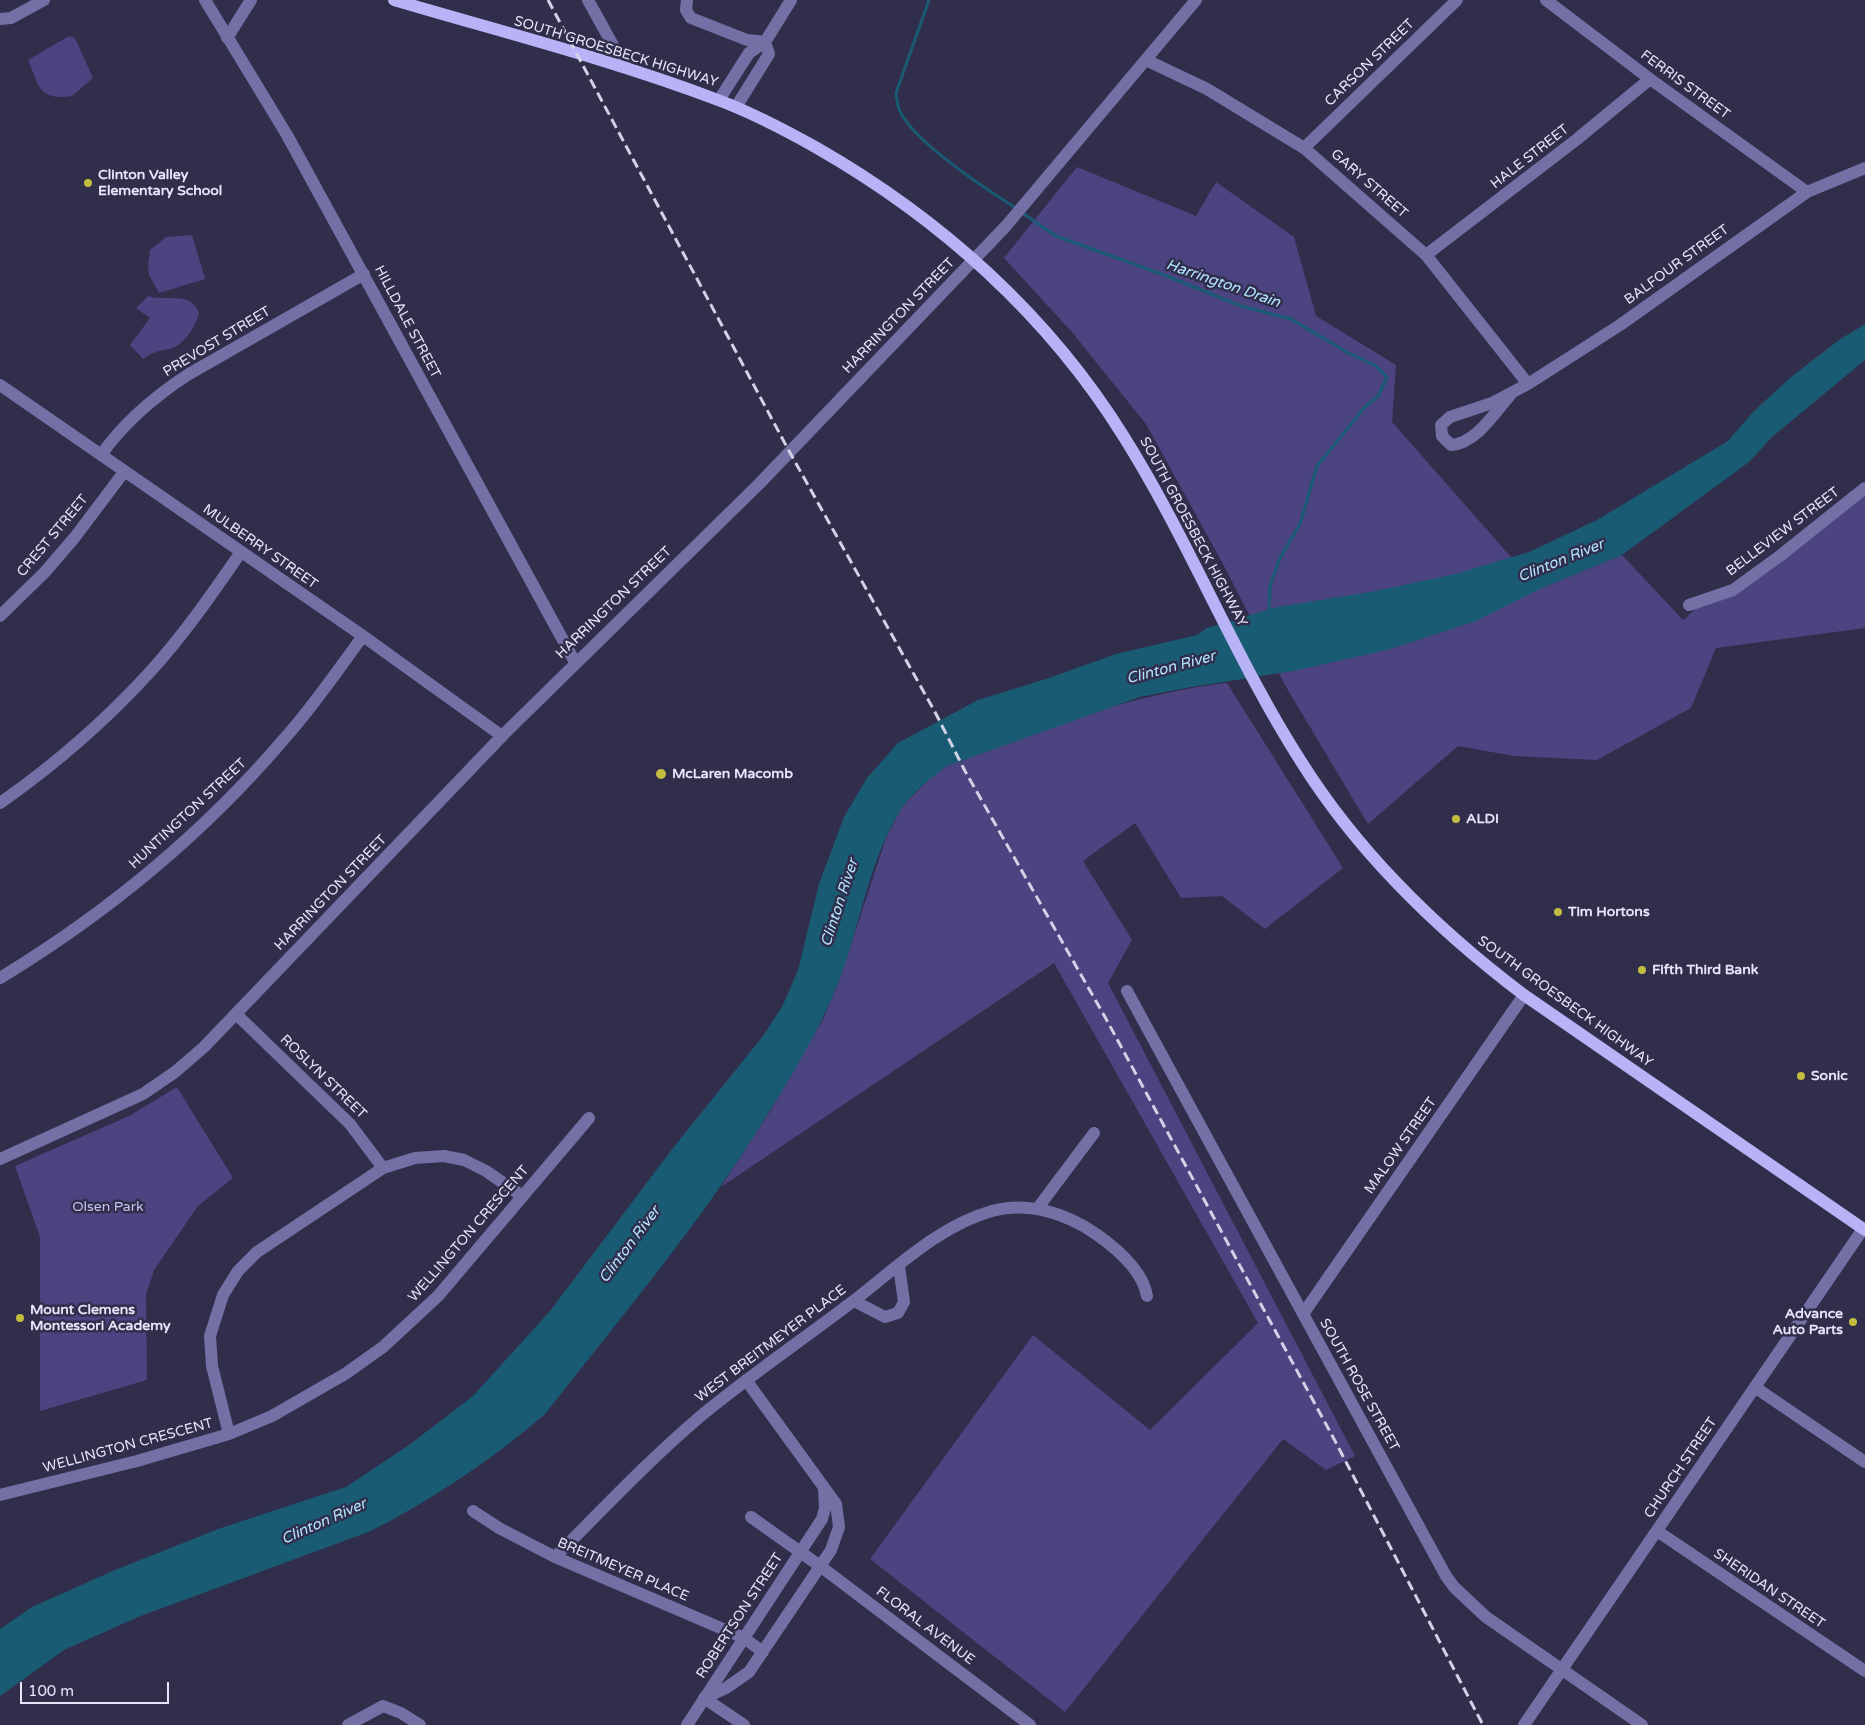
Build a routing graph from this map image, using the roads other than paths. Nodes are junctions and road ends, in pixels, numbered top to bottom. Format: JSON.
{"nodes":[{"id":1,"x":44,"y":0,"type":"edge"},
{"id":2,"x":205,"y":0,"type":"edge"},
{"id":3,"x":252,"y":0,"type":"edge"},
{"id":4,"x":394,"y":0,"type":"edge"},
{"id":5,"x":588,"y":0,"type":"edge"},
{"id":6,"x":687,"y":0,"type":"edge"},
{"id":7,"x":791,"y":0,"type":"edge"},
{"id":8,"x":1196,"y":0,"type":"edge"},
{"id":9,"x":1457,"y":0,"type":"edge"},
{"id":10,"x":1546,"y":0,"type":"edge"},
{"id":11,"x":0,"y":20,"type":"edge"},
{"id":12,"x":227,"y":38,"type":"junction"},
{"id":13,"x":765,"y":42,"type":"junction"},
{"id":14,"x":1146,"y":60,"type":"junction"},
{"id":15,"x":625,"y":67,"type":"junction"},
{"id":16,"x":1650,"y":79,"type":"junction"},
{"id":17,"x":719,"y":100,"type":"junction"},
{"id":18,"x":736,"y":107,"type":"junction"},
{"id":19,"x":1304,"y":148,"type":"junction"},
{"id":20,"x":1865,"y":168,"type":"edge"},
{"id":21,"x":1807,"y":192,"type":"junction"},
{"id":22,"x":1426,"y":255,"type":"junction"},
{"id":23,"x":973,"y":260,"type":"junction"},
{"id":24,"x":364,"y":274,"type":"junction"},
{"id":25,"x":1528,"y":384,"type":"junction"},
{"id":26,"x":0,"y":385,"type":"edge"},
{"id":27,"x":1511,"y":394,"type":"junction"},
{"id":28,"x":101,"y":455,"type":"junction"},
{"id":29,"x":124,"y":472,"type":"junction"},
{"id":30,"x":1865,"y":488,"type":"edge"},
{"id":31,"x":241,"y":552,"type":"junction"},
{"id":32,"x":1689,"y":605,"type":"dead end"},
{"id":33,"x":0,"y":616,"type":"edge"},
{"id":34,"x":363,"y":636,"type":"junction"},
{"id":35,"x":575,"y":662,"type":"junction"},
{"id":36,"x":502,"y":736,"type":"junction"},
{"id":37,"x":0,"y":803,"type":"edge"},
{"id":38,"x":0,"y":978,"type":"edge"},
{"id":39,"x":1127,"y":991,"type":"dead end"},
{"id":40,"x":1524,"y":995,"type":"junction"},
{"id":41,"x":236,"y":1014,"type":"junction"},
{"id":42,"x":589,"y":1118,"type":"dead end"},
{"id":43,"x":1094,"y":1133,"type":"dead end"},
{"id":44,"x":0,"y":1160,"type":"edge"},
{"id":45,"x":383,"y":1168,"type":"junction"},
{"id":46,"x":522,"y":1196,"type":"junction"},
{"id":47,"x":1037,"y":1209,"type":"junction"},
{"id":48,"x":1864,"y":1230,"type":"edge"},
{"id":49,"x":898,"y":1266,"type":"junction"},
{"id":50,"x":1148,"y":1296,"type":"dead end"},
{"id":51,"x":854,"y":1300,"type":"junction"},
{"id":52,"x":1303,"y":1314,"type":"junction"},
{"id":53,"x":746,"y":1380,"type":"junction"},
{"id":54,"x":1756,"y":1388,"type":"junction"},
{"id":55,"x":228,"y":1434,"type":"junction"},
{"id":56,"x":1865,"y":1462,"type":"edge"},
{"id":57,"x":824,"y":1488,"type":"junction"},
{"id":58,"x":0,"y":1495,"type":"edge"},
{"id":59,"x":473,"y":1511,"type":"dead end"},
{"id":60,"x":751,"y":1517,"type":"dead end"},
{"id":61,"x":1657,"y":1531,"type":"junction"},
{"id":62,"x":800,"y":1552,"type":"junction"},
{"id":63,"x":555,"y":1557,"type":"junction"},
{"id":64,"x":820,"y":1566,"type":"junction"},
{"id":65,"x":744,"y":1638,"type":"junction"},
{"id":66,"x":763,"y":1652,"type":"junction"},
{"id":67,"x":1562,"y":1671,"type":"junction"},
{"id":68,"x":1865,"y":1672,"type":"edge"},
{"id":69,"x":704,"y":1698,"type":"junction"},
{"id":70,"x":348,"y":1725,"type":"edge"},
{"id":71,"x":420,"y":1725,"type":"edge"},
{"id":72,"x":687,"y":1725,"type":"edge"},
{"id":73,"x":744,"y":1725,"type":"edge"},
{"id":74,"x":1030,"y":1725,"type":"edge"},
{"id":75,"x":1524,"y":1725,"type":"edge"},
{"id":76,"x":1642,"y":1725,"type":"edge"}],
"edges":[{"from":1,"to":11,"type":"street"},
{"from":2,"to":12,"type":"street","name":"HILLDALE STREET"},
{"from":3,"to":12,"type":"street"},
{"from":4,"to":15,"type":"main road","name":"SOUTH GROESBECK HIGHWAY"},
{"from":5,"to":15,"type":"street"},
{"from":6,"to":13,"type":"street"},
{"from":7,"to":13,"type":"street"},
{"from":8,"to":14,"type":"street","name":"HARRINGTON STREET"},
{"from":9,"to":19,"type":"street","name":"CARSON STREET"},
{"from":10,"to":16,"type":"street","name":"FERRIS STREET"},
{"from":12,"to":24,"type":"street","name":"HILLDALE STREET"},
{"from":13,"to":17,"type":"street"},
{"from":13,"to":18,"type":"street"},
{"from":14,"to":19,"type":"street","name":"GARY STREET"},
{"from":14,"to":23,"type":"street","name":"HARRINGTON STREET"},
{"from":15,"to":17,"type":"main road","name":"SOUTH GROESBECK HIGHWAY"},
{"from":16,"to":21,"type":"street","name":"FERRIS STREET"},
{"from":16,"to":22,"type":"street","name":"HALE STREET"},
{"from":17,"to":18,"type":"main road","name":"SOUTH GROESBECK HIGHWAY"},
{"from":18,"to":23,"type":"main road","name":"SOUTH GROESBECK HIGHWAY"},
{"from":19,"to":22,"type":"street","name":"GARY STREET"},
{"from":20,"to":21,"type":"street","name":"BALFOUR STREET"},
{"from":21,"to":25,"type":"street","name":"BALFOUR STREET"},
{"from":22,"to":25,"type":"street","name":"GARY STREET"},
{"from":23,"to":35,"type":"street","name":"HARRINGTON STREET"},
{"from":23,"to":40,"type":"main road","name":"SOUTH GROESBECK HIGHWAY"},
{"from":24,"to":28,"type":"street","name":"PREVOST STREET"},
{"from":24,"to":35,"type":"street","name":"HILLDALE STREET"},
{"from":25,"to":27,"type":"street","name":"BALFOUR STREET"},
{"from":26,"to":28,"type":"street","name":"MULBERRY STREET"},
{"from":27,"to":27,"type":"street","name":"BALFOUR STREET"},
{"from":28,"to":29,"type":"street","name":"MULBERRY STREET"},
{"from":29,"to":31,"type":"street","name":"MULBERRY STREET"},
{"from":29,"to":33,"type":"street","name":"CREST STREET"},
{"from":30,"to":32,"type":"street","name":"BELLEVIEW STREET"},
{"from":31,"to":34,"type":"street","name":"MULBERRY STREET"},
{"from":31,"to":37,"type":"street"},
{"from":34,"to":36,"type":"street","name":"MULBERRY STREET"},
{"from":34,"to":38,"type":"street","name":"HUNTINGTON STREET"},
{"from":35,"to":36,"type":"street","name":"HARRINGTON STREET"},
{"from":36,"to":41,"type":"street","name":"HARRINGTON STREET"},
{"from":39,"to":52,"type":"street","name":"SOUTH ROSE STREET"},
{"from":40,"to":48,"type":"main road","name":"SOUTH GROESBECK HIGHWAY"},
{"from":40,"to":52,"type":"street","name":"MALOW STREET"},
{"from":41,"to":44,"type":"street","name":"HARRINGTON STREET"},
{"from":41,"to":45,"type":"street","name":"ROSLYN STREET"},
{"from":42,"to":46,"type":"street","name":"WELLINGTON CRESCENT"},
{"from":43,"to":47,"type":"street"},
{"from":45,"to":46,"type":"street"},
{"from":45,"to":55,"type":"street"},
{"from":46,"to":55,"type":"street","name":"WELLINGTON CRESCENT"},
{"from":47,"to":49,"type":"street","name":"WEST BREITMEYER PLACE"},
{"from":47,"to":50,"type":"street","name":"WEST BREITMEYER PLACE"},
{"from":48,"to":54,"type":"street","name":"CHURCH STREET"},
{"from":49,"to":51,"type":"street","name":"WEST BREITMEYER PLACE"},
{"from":49,"to":51,"type":"street"},
{"from":51,"to":53,"type":"street","name":"WEST BREITMEYER PLACE"},
{"from":52,"to":67,"type":"street","name":"SOUTH ROSE STREET"},
{"from":53,"to":57,"type":"street","name":"ROBERTSON STREET"},
{"from":53,"to":63,"type":"street","name":"WEST BREITMEYER PLACE"},
{"from":54,"to":56,"type":"street"},
{"from":54,"to":61,"type":"street","name":"CHURCH STREET"},
{"from":55,"to":58,"type":"street","name":"WELLINGTON CRESCENT"},
{"from":57,"to":62,"type":"street","name":"ROBERTSON STREET"},
{"from":57,"to":64,"type":"street","name":"ROBERTSON STREET"},
{"from":59,"to":63,"type":"street","name":"BREITMEYER PLACE"},
{"from":60,"to":62,"type":"street","name":"FLORAL AVENUE"},
{"from":61,"to":67,"type":"street","name":"CHURCH STREET"},
{"from":61,"to":68,"type":"street","name":"SHERIDAN STREET"},
{"from":62,"to":64,"type":"street","name":"FLORAL AVENUE"},
{"from":62,"to":65,"type":"street","name":"ROBERTSON STREET"},
{"from":63,"to":65,"type":"street","name":"BREITMEYER PLACE"},
{"from":64,"to":66,"type":"street","name":"ROBERTSON STREET"},
{"from":64,"to":74,"type":"street","name":"FLORAL AVENUE"},
{"from":65,"to":66,"type":"street","name":"BREITMEYER PLACE"},
{"from":65,"to":69,"type":"street","name":"ROBERTSON STREET"},
{"from":66,"to":69,"type":"street","name":"ROBERTSON STREET"},
{"from":67,"to":75,"type":"street","name":"CHURCH STREET"},
{"from":67,"to":76,"type":"street","name":"SOUTH ROSE STREET"},
{"from":69,"to":72,"type":"street","name":"ROBERTSON STREET"},
{"from":69,"to":73,"type":"street"},
{"from":70,"to":71,"type":"street"}]}
